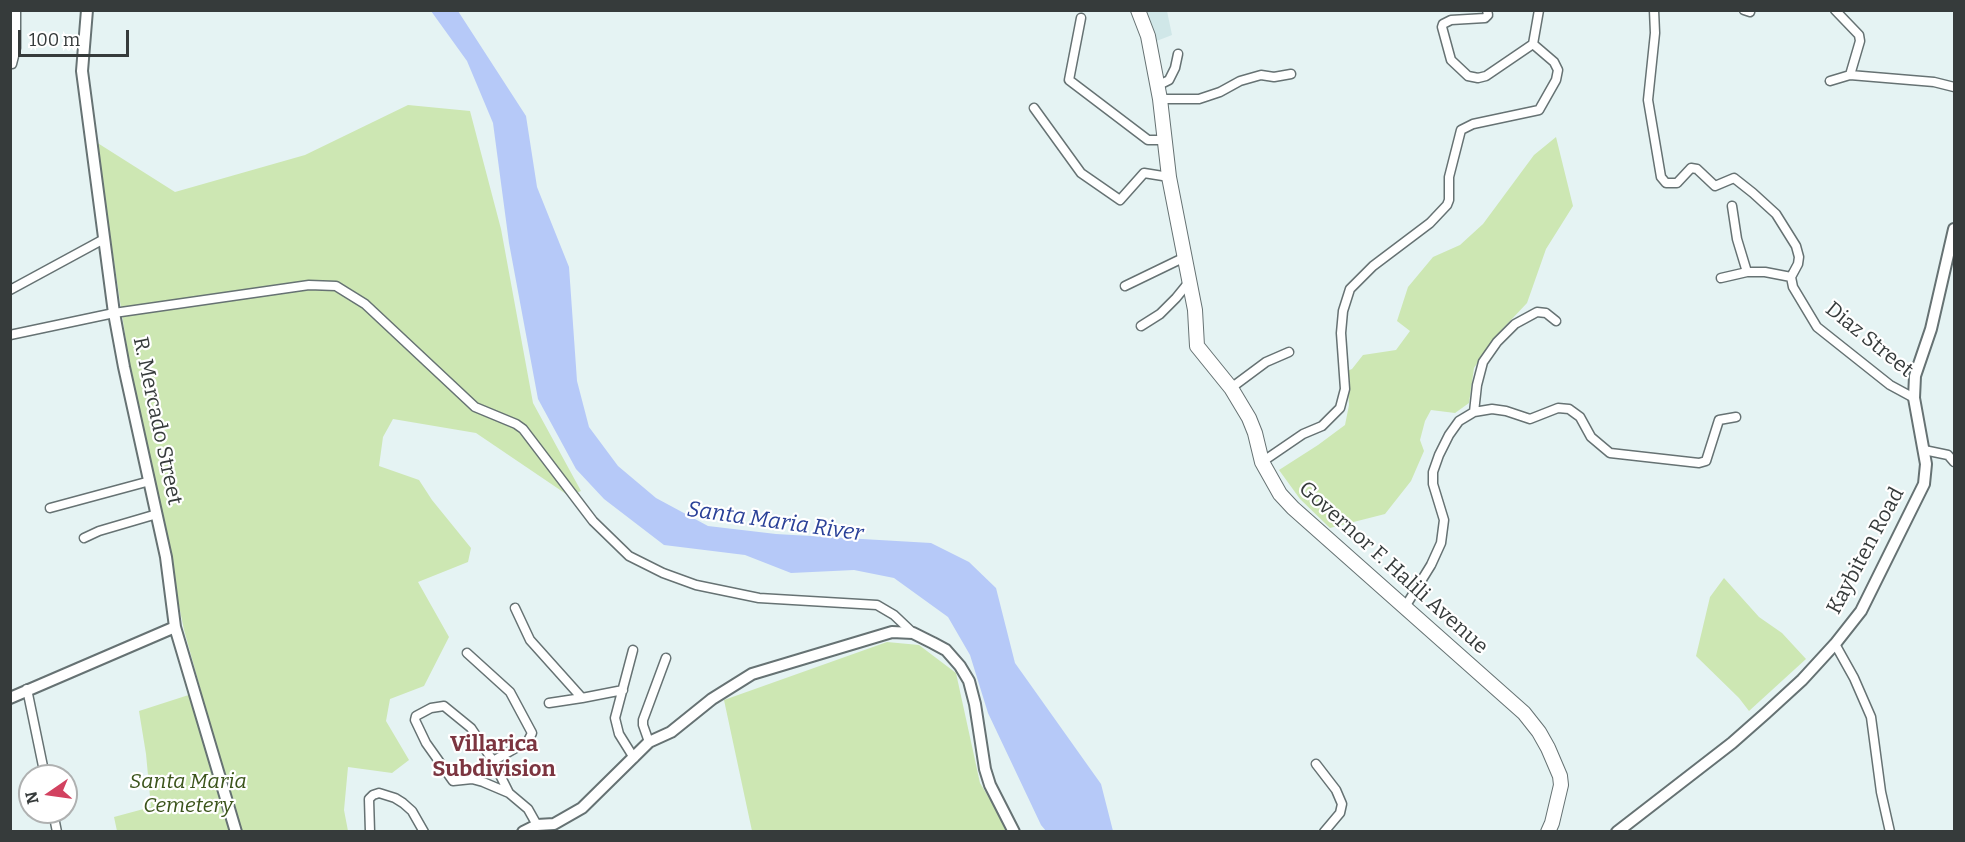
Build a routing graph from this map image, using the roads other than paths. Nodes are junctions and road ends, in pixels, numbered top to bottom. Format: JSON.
{"nodes":[{"id":1,"x":16,"y":10,"type":"edge"},
{"id":2,"x":87,"y":10,"type":"edge"},
{"id":3,"x":1138,"y":10,"type":"edge"},
{"id":4,"x":1487,"y":10,"type":"edge"},
{"id":5,"x":1539,"y":10,"type":"edge"},
{"id":6,"x":1654,"y":10,"type":"edge"},
{"id":7,"x":1835,"y":10,"type":"edge"},
{"id":8,"x":1081,"y":18,"type":"dead end"},
{"id":9,"x":1533,"y":44,"type":"junction"},
{"id":10,"x":1178,"y":54,"type":"dead end"},
{"id":11,"x":10,"y":64,"type":"edge"},
{"id":12,"x":1291,"y":74,"type":"dead end"},
{"id":13,"x":1850,"y":75,"type":"junction"},
{"id":14,"x":1830,"y":81,"type":"dead end"},
{"id":15,"x":1954,"y":87,"type":"edge"},
{"id":16,"x":1159,"y":93,"type":"junction"},
{"id":17,"x":1034,"y":108,"type":"dead end"},
{"id":18,"x":1164,"y":140,"type":"junction"},
{"id":19,"x":1169,"y":177,"type":"junction"},
{"id":20,"x":1732,"y":206,"type":"dead end"},
{"id":21,"x":1954,"y":229,"type":"edge"},
{"id":22,"x":104,"y":240,"type":"junction"},
{"id":23,"x":1185,"y":257,"type":"junction"},
{"id":24,"x":1747,"y":272,"type":"junction"},
{"id":25,"x":1791,"y":277,"type":"junction"},
{"id":26,"x":1722,"y":278,"type":"dead end"},
{"id":27,"x":1189,"y":282,"type":"junction"},
{"id":28,"x":1125,"y":286,"type":"dead end"},
{"id":29,"x":10,"y":290,"type":"edge"},
{"id":30,"x":114,"y":313,"type":"junction"},
{"id":31,"x":1556,"y":321,"type":"dead end"},
{"id":32,"x":1141,"y":326,"type":"dead end"},
{"id":33,"x":10,"y":335,"type":"edge"},
{"id":34,"x":1288,"y":352,"type":"dead end"},
{"id":35,"x":1231,"y":388,"type":"junction"},
{"id":36,"x":1914,"y":398,"type":"junction"},
{"id":37,"x":1474,"y":412,"type":"junction"},
{"id":38,"x":1736,"y":417,"type":"dead end"},
{"id":39,"x":1924,"y":450,"type":"junction"},
{"id":40,"x":1262,"y":462,"type":"junction"},
{"id":41,"x":1954,"y":462,"type":"edge"},
{"id":42,"x":150,"y":481,"type":"junction"},
{"id":43,"x":50,"y":508,"type":"dead end"},
{"id":44,"x":157,"y":514,"type":"junction"},
{"id":45,"x":84,"y":538,"type":"dead end"},
{"id":46,"x":1405,"y":607,"type":"junction"},
{"id":47,"x":515,"y":608,"type":"dead end"},
{"id":48,"x":175,"y":627,"type":"junction"},
{"id":49,"x":913,"y":633,"type":"junction"},
{"id":50,"x":1835,"y":644,"type":"junction"},
{"id":51,"x":633,"y":650,"type":"dead end"},
{"id":52,"x":467,"y":653,"type":"dead end"},
{"id":53,"x":666,"y":658,"type":"dead end"},
{"id":54,"x":27,"y":689,"type":"junction"},
{"id":55,"x":622,"y":690,"type":"junction"},
{"id":56,"x":10,"y":698,"type":"edge"},
{"id":57,"x":582,"y":698,"type":"junction"},
{"id":58,"x":549,"y":703,"type":"dead end"},
{"id":59,"x":649,"y":742,"type":"junction"},
{"id":60,"x":634,"y":758,"type":"junction"},
{"id":61,"x":492,"y":761,"type":"junction"},
{"id":62,"x":43,"y":764,"type":"edge"},
{"id":63,"x":1316,"y":764,"type":"dead end"},
{"id":64,"x":509,"y":793,"type":"junction"},
{"id":65,"x":537,"y":825,"type":"junction"},
{"id":66,"x":236,"y":831,"type":"edge"},
{"id":67,"x":370,"y":831,"type":"edge"},
{"id":68,"x":424,"y":831,"type":"edge"},
{"id":69,"x":523,"y":831,"type":"edge"},
{"id":70,"x":1014,"y":831,"type":"edge"},
{"id":71,"x":1324,"y":831,"type":"edge"},
{"id":72,"x":1548,"y":831,"type":"edge"},
{"id":73,"x":1617,"y":831,"type":"edge"},
{"id":74,"x":1890,"y":831,"type":"edge"}],
"edges":[{"from":1,"to":11,"type":"street"},
{"from":2,"to":22,"type":"street","name":"R. Mercado Street"},
{"from":3,"to":16,"type":"main road","name":"Governor F. Halili Avenue"},
{"from":4,"to":9,"type":"street"},
{"from":5,"to":9,"type":"street"},
{"from":6,"to":25,"type":"street"},
{"from":7,"to":13,"type":"street"},
{"from":8,"to":18,"type":"street"},
{"from":9,"to":40,"type":"street"},
{"from":10,"to":16,"type":"street"},
{"from":12,"to":16,"type":"street"},
{"from":13,"to":14,"type":"street"},
{"from":13,"to":15,"type":"street"},
{"from":16,"to":18,"type":"main road","name":"Governor F. Halili Avenue"},
{"from":17,"to":19,"type":"street"},
{"from":18,"to":19,"type":"main road","name":"Governor F. Halili Avenue"},
{"from":19,"to":23,"type":"main road","name":"Governor F. Halili Avenue"},
{"from":20,"to":24,"type":"street"},
{"from":21,"to":36,"type":"street","name":"Kaybiten Road"},
{"from":22,"to":29,"type":"street"},
{"from":22,"to":30,"type":"street","name":"R. Mercado Street"},
{"from":23,"to":27,"type":"main road","name":"Governor F. Halili Avenue"},
{"from":23,"to":28,"type":"street"},
{"from":24,"to":25,"type":"street"},
{"from":24,"to":26,"type":"street"},
{"from":25,"to":36,"type":"street","name":"Diaz Street"},
{"from":27,"to":32,"type":"street"},
{"from":27,"to":35,"type":"main road","name":"Governor F. Halili Avenue"},
{"from":30,"to":33,"type":"street"},
{"from":30,"to":42,"type":"street","name":"R. Mercado Street"},
{"from":30,"to":49,"type":"street"},
{"from":31,"to":37,"type":"street"},
{"from":34,"to":35,"type":"street"},
{"from":35,"to":40,"type":"main road","name":"Governor F. Halili Avenue"},
{"from":36,"to":39,"type":"street","name":"Kaybiten Road"},
{"from":37,"to":38,"type":"street"},
{"from":37,"to":46,"type":"street"},
{"from":39,"to":41,"type":"street"},
{"from":39,"to":50,"type":"street","name":"Kaybiten Road"},
{"from":40,"to":46,"type":"main road","name":"Governor F. Halili Avenue"},
{"from":42,"to":43,"type":"street"},
{"from":42,"to":44,"type":"street","name":"R. Mercado Street"},
{"from":44,"to":45,"type":"street"},
{"from":44,"to":48,"type":"street","name":"R. Mercado Street"},
{"from":46,"to":72,"type":"main road","name":"Governor F. Halili Avenue"},
{"from":47,"to":57,"type":"street"},
{"from":48,"to":54,"type":"street"},
{"from":48,"to":66,"type":"street","name":"R. Mercado Street"},
{"from":49,"to":59,"type":"street"},
{"from":49,"to":70,"type":"street"},
{"from":50,"to":73,"type":"street","name":"Kaybiten Road"},
{"from":50,"to":74,"type":"street"},
{"from":51,"to":55,"type":"street"},
{"from":52,"to":61,"type":"street"},
{"from":53,"to":59,"type":"street"},
{"from":54,"to":56,"type":"street"},
{"from":54,"to":62,"type":"street"},
{"from":55,"to":57,"type":"street"},
{"from":55,"to":60,"type":"street"},
{"from":57,"to":58,"type":"street"},
{"from":59,"to":60,"type":"street"},
{"from":60,"to":65,"type":"street"},
{"from":61,"to":64,"type":"street"},
{"from":61,"to":64,"type":"street"},
{"from":63,"to":71,"type":"street"},
{"from":64,"to":65,"type":"street"},
{"from":65,"to":69,"type":"street"},
{"from":67,"to":68,"type":"street"}]}
